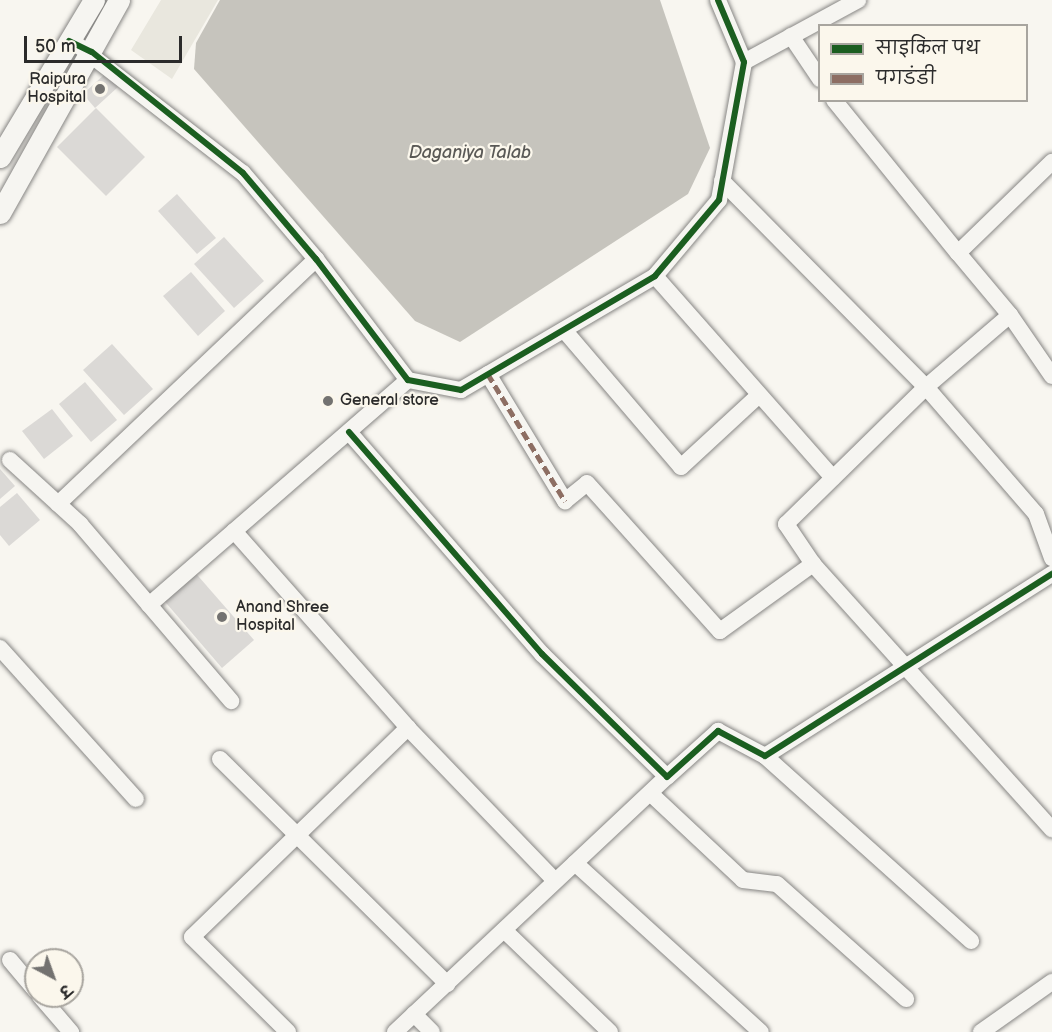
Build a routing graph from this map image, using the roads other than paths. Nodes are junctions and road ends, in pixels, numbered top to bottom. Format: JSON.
{"nodes":[{"id":1,"x":94,"y":0,"type":"edge"},
{"id":2,"x":118,"y":0,"type":"edge"},
{"id":3,"x":718,"y":0,"type":"edge"},
{"id":4,"x":858,"y":0,"type":"edge"},
{"id":5,"x":791,"y":36,"type":"junction"},
{"id":6,"x":69,"y":41,"type":"junction"},
{"id":7,"x":92,"y":52,"type":"junction"},
{"id":8,"x":744,"y":62,"type":"junction"},
{"id":9,"x":818,"y":76,"type":"edge"},
{"id":10,"x":836,"y":102,"type":"edge"},
{"id":11,"x":0,"y":157,"type":"edge"},
{"id":12,"x":1052,"y":162,"type":"edge"},
{"id":13,"x":722,"y":181,"type":"junction"},
{"id":14,"x":0,"y":213,"type":"edge"},
{"id":15,"x":958,"y":253,"type":"junction"},
{"id":16,"x":316,"y":259,"type":"junction"},
{"id":17,"x":655,"y":276,"type":"junction"},
{"id":18,"x":1010,"y":315,"type":"junction"},
{"id":19,"x":564,"y":330,"type":"junction"},
{"id":20,"x":488,"y":374,"type":"junction"},
{"id":21,"x":1052,"y":376,"type":"edge"},
{"id":22,"x":408,"y":380,"type":"junction"},
{"id":23,"x":926,"y":387,"type":"junction"},
{"id":24,"x":759,"y":395,"type":"junction"},
{"id":25,"x":349,"y":432,"type":"junction"},
{"id":26,"x":10,"y":459,"type":"dead end"},
{"id":27,"x":833,"y":478,"type":"junction"},
{"id":28,"x":58,"y":504,"type":"junction"},
{"id":29,"x":234,"y":531,"type":"junction"},
{"id":30,"x":1052,"y":558,"type":"edge"},
{"id":31,"x":813,"y":564,"type":"junction"},
{"id":32,"x":1052,"y":574,"type":"edge"},
{"id":33,"x":149,"y":605,"type":"junction"},
{"id":34,"x":0,"y":648,"type":"edge"},
{"id":35,"x":904,"y":668,"type":"junction"},
{"id":36,"x":231,"y":701,"type":"dead end"},
{"id":37,"x":408,"y":728,"type":"junction"},
{"id":38,"x":765,"y":756,"type":"junction"},
{"id":39,"x":220,"y":759,"type":"dead end"},
{"id":40,"x":667,"y":777,"type":"junction"},
{"id":41,"x":650,"y":793,"type":"junction"},
{"id":42,"x":136,"y":799,"type":"dead end"},
{"id":43,"x":1052,"y":829,"type":"edge"},
{"id":44,"x":297,"y":836,"type":"junction"},
{"id":45,"x":575,"y":863,"type":"junction"},
{"id":46,"x":555,"y":881,"type":"junction"},
{"id":47,"x":504,"y":930,"type":"junction"},
{"id":48,"x":971,"y":941,"type":"dead end"},
{"id":49,"x":10,"y":960,"type":"dead end"},
{"id":50,"x":24,"y":977,"type":"edge"},
{"id":51,"x":1052,"y":982,"type":"edge"},
{"id":52,"x":447,"y":984,"type":"junction"},
{"id":53,"x":906,"y":999,"type":"dead end"},
{"id":54,"x":50,"y":1008,"type":"edge"},
{"id":55,"x":414,"y":1014,"type":"junction"},
{"id":56,"x":992,"y":1029,"type":"edge"},
{"id":57,"x":71,"y":1032,"type":"edge"},
{"id":58,"x":288,"y":1032,"type":"edge"},
{"id":59,"x":395,"y":1032,"type":"edge"},
{"id":60,"x":432,"y":1032,"type":"edge"},
{"id":61,"x":609,"y":1032,"type":"edge"},
{"id":62,"x":761,"y":1032,"type":"edge"}],
"edges":[{"from":1,"to":6,"type":"street"},
{"from":2,"to":7,"type":"street"},
{"from":3,"to":8,"type":"street"},
{"from":4,"to":5,"type":"street"},
{"from":5,"to":8,"type":"street"},
{"from":5,"to":9,"type":"street"},
{"from":6,"to":7,"type":"street"},
{"from":6,"to":11,"type":"street"},
{"from":7,"to":14,"type":"street"},
{"from":7,"to":16,"type":"street"},
{"from":8,"to":13,"type":"street"},
{"from":10,"to":15,"type":"street"},
{"from":12,"to":15,"type":"street"},
{"from":13,"to":17,"type":"street"},
{"from":13,"to":23,"type":"street"},
{"from":15,"to":18,"type":"street"},
{"from":16,"to":22,"type":"street"},
{"from":16,"to":28,"type":"street"},
{"from":17,"to":19,"type":"street"},
{"from":17,"to":24,"type":"street"},
{"from":18,"to":21,"type":"street"},
{"from":18,"to":23,"type":"street"},
{"from":19,"to":20,"type":"street"},
{"from":19,"to":24,"type":"street"},
{"from":20,"to":22,"type":"street"},
{"from":20,"to":31,"type":"street"},
{"from":22,"to":25,"type":"street"},
{"from":23,"to":27,"type":"street"},
{"from":23,"to":30,"type":"street"},
{"from":24,"to":27,"type":"street"},
{"from":25,"to":29,"type":"street"},
{"from":25,"to":40,"type":"street"},
{"from":26,"to":28,"type":"street"},
{"from":27,"to":31,"type":"street"},
{"from":28,"to":33,"type":"street"},
{"from":29,"to":33,"type":"street"},
{"from":29,"to":37,"type":"street"},
{"from":31,"to":35,"type":"street"},
{"from":32,"to":35,"type":"street"},
{"from":33,"to":36,"type":"street"},
{"from":34,"to":42,"type":"street"},
{"from":35,"to":38,"type":"street"},
{"from":35,"to":43,"type":"street"},
{"from":37,"to":44,"type":"street"},
{"from":37,"to":46,"type":"street"},
{"from":38,"to":40,"type":"street"},
{"from":38,"to":48,"type":"street"},
{"from":39,"to":44,"type":"street"},
{"from":40,"to":41,"type":"street"},
{"from":41,"to":45,"type":"street"},
{"from":41,"to":53,"type":"street"},
{"from":44,"to":52,"type":"street"},
{"from":44,"to":58,"type":"street"},
{"from":45,"to":46,"type":"street"},
{"from":45,"to":62,"type":"street"},
{"from":46,"to":47,"type":"street"},
{"from":47,"to":52,"type":"street"},
{"from":47,"to":61,"type":"street"},
{"from":49,"to":50,"type":"street"},
{"from":51,"to":56,"type":"street"},
{"from":52,"to":55,"type":"street"},
{"from":54,"to":57,"type":"street"},
{"from":55,"to":59,"type":"street"},
{"from":55,"to":60,"type":"street"}]}
